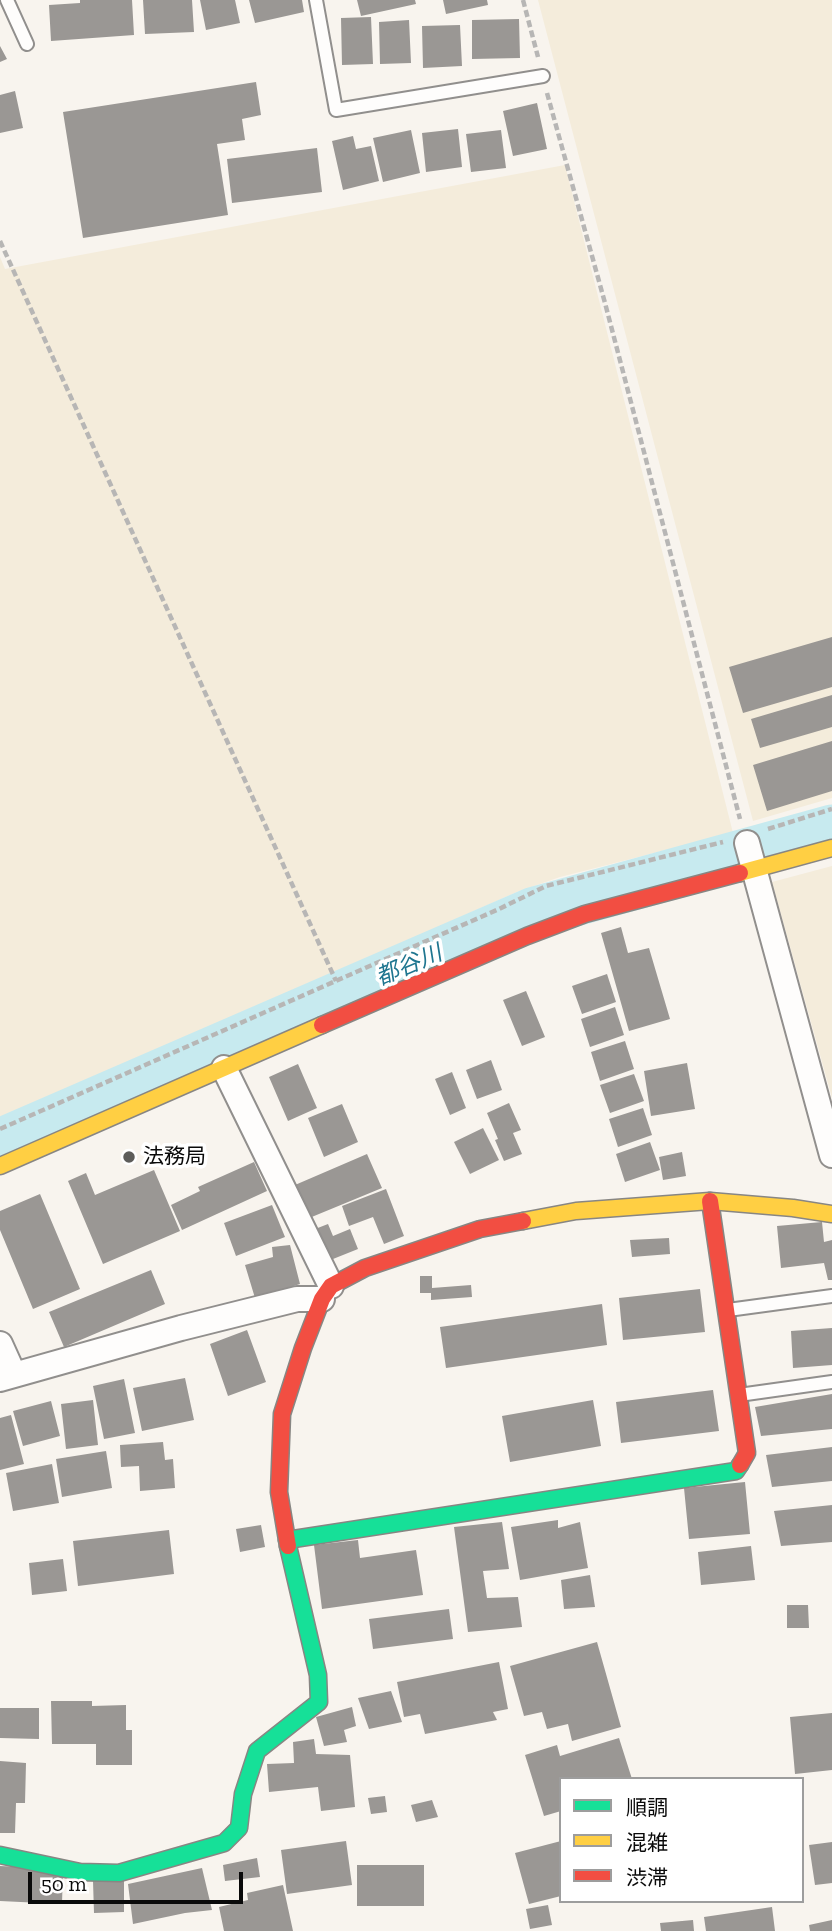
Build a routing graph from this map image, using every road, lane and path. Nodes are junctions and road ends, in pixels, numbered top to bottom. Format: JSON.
{"nodes":[{"id":1,"x":7,"y":0,"type":"edge"},
{"id":2,"x":316,"y":0,"type":"edge"},
{"id":3,"x":523,"y":0,"type":"edge"},
{"id":4,"x":27,"y":44,"type":"dead end"},
{"id":5,"x":543,"y":76,"type":"junction"},
{"id":6,"x":0,"y":241,"type":"edge"},
{"id":7,"x":832,"y":848,"type":"edge"},
{"id":8,"x":751,"y":857,"type":"junction"},
{"id":9,"x":628,"y":866,"type":"dead end"},
{"id":10,"x":336,"y":981,"type":"junction"},
{"id":11,"x":223,"y":1068,"type":"junction"},
{"id":12,"x":0,"y":1129,"type":"edge"},
{"id":13,"x":832,"y":1155,"type":"edge"},
{"id":14,"x":0,"y":1166,"type":"edge"},
{"id":15,"x":710,"y":1201,"type":"junction"},
{"id":16,"x":832,"y":1214,"type":"edge"},
{"id":17,"x":327,"y":1293,"type":"junction"},
{"id":18,"x":832,"y":1296,"type":"edge"},
{"id":19,"x":726,"y":1310,"type":"junction"},
{"id":20,"x":0,"y":1343,"type":"edge"},
{"id":21,"x":7,"y":1377,"type":"edge"},
{"id":22,"x":832,"y":1382,"type":"edge"},
{"id":23,"x":739,"y":1395,"type":"junction"},
{"id":24,"x":287,"y":1540,"type":"junction"},
{"id":25,"x":0,"y":1856,"type":"edge"}],
"edges":[{"from":1,"to":4,"type":"lane"},
{"from":2,"to":5,"type":"lane"},
{"from":3,"to":5,"type":"path"},
{"from":5,"to":8,"type":"path"},
{"from":6,"to":10,"type":"path"},
{"from":7,"to":8,"type":"street"},
{"from":8,"to":11,"type":"street"},
{"from":8,"to":13,"type":"street"},
{"from":9,"to":10,"type":"path"},
{"from":10,"to":12,"type":"path"},
{"from":11,"to":14,"type":"street"},
{"from":11,"to":17,"type":"street"},
{"from":15,"to":16,"type":"street"},
{"from":15,"to":17,"type":"street"},
{"from":15,"to":19,"type":"street"},
{"from":17,"to":21,"type":"street"},
{"from":17,"to":24,"type":"street"},
{"from":18,"to":19,"type":"lane"},
{"from":19,"to":23,"type":"street"},
{"from":20,"to":21,"type":"street"},
{"from":22,"to":23,"type":"lane"},
{"from":23,"to":24,"type":"street"},
{"from":24,"to":25,"type":"street"}]}
